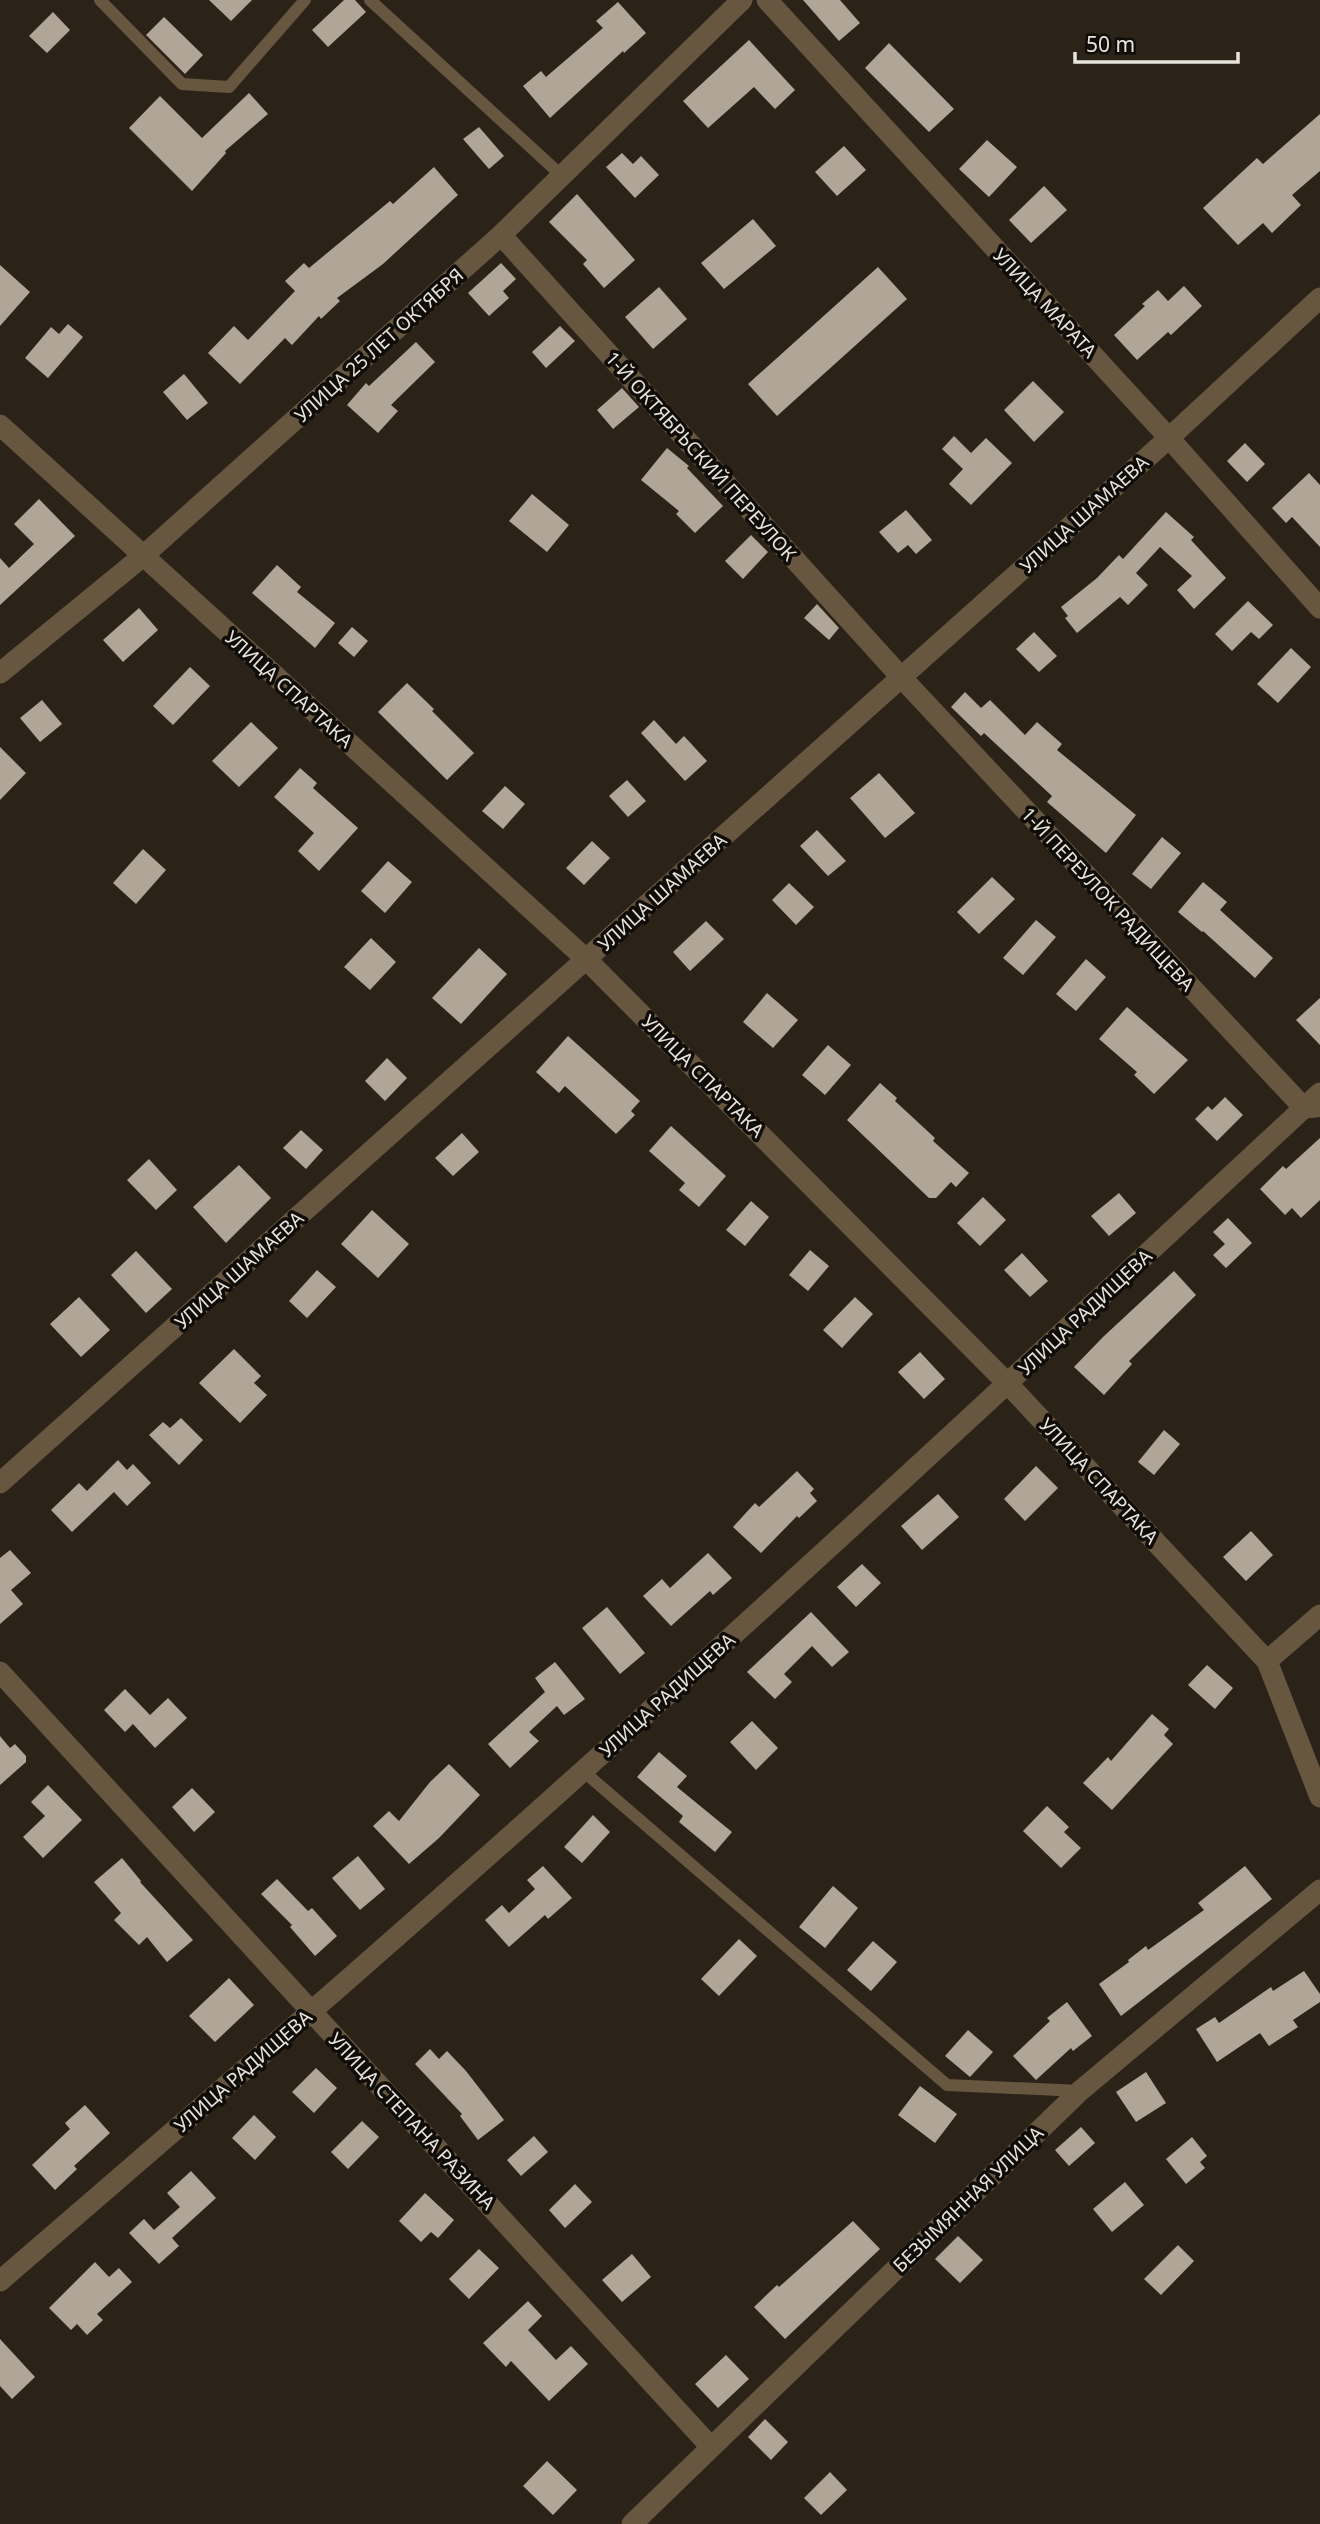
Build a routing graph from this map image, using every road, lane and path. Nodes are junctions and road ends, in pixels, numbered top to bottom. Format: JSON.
{"nodes":[{"id":1,"x":100,"y":0,"type":"edge"},
{"id":2,"x":305,"y":0,"type":"edge"},
{"id":3,"x":370,"y":0,"type":"edge"},
{"id":4,"x":742,"y":0,"type":"edge"},
{"id":5,"x":767,"y":0,"type":"edge"},
{"id":6,"x":561,"y":175,"type":"junction"},
{"id":7,"x":502,"y":235,"type":"junction"},
{"id":8,"x":1320,"y":298,"type":"edge"},
{"id":9,"x":0,"y":425,"type":"edge"},
{"id":10,"x":1169,"y":438,"type":"junction"},
{"id":11,"x":143,"y":556,"type":"junction"},
{"id":12,"x":1320,"y":608,"type":"edge"},
{"id":13,"x":0,"y":673,"type":"edge"},
{"id":14,"x":901,"y":677,"type":"junction"},
{"id":15,"x":587,"y":960,"type":"junction"},
{"id":16,"x":1320,"y":1093,"type":"edge"},
{"id":17,"x":1312,"y":1107,"type":"edge"},
{"id":18,"x":1008,"y":1384,"type":"junction"},
{"id":19,"x":0,"y":1483,"type":"edge"},
{"id":20,"x":1320,"y":1615,"type":"edge"},
{"id":21,"x":1267,"y":1661,"type":"junction"},
{"id":22,"x":0,"y":1672,"type":"edge"},
{"id":23,"x":583,"y":1771,"type":"junction"},
{"id":24,"x":1320,"y":1797,"type":"edge"},
{"id":25,"x":1320,"y":1890,"type":"edge"},
{"id":26,"x":312,"y":2011,"type":"junction"},
{"id":27,"x":1080,"y":2091,"type":"junction"},
{"id":28,"x":0,"y":2281,"type":"edge"},
{"id":29,"x":710,"y":2446,"type":"junction"},
{"id":30,"x":632,"y":2524,"type":"edge"}],
"edges":[{"from":1,"to":2,"type":"lane"},
{"from":3,"to":6,"type":"lane"},
{"from":4,"to":6,"type":"street","name":"УЛИЦА 25 ЛЕТ ОКТЯБРЯ"},
{"from":5,"to":10,"type":"street","name":"УЛИЦА МАРАТА"},
{"from":6,"to":7,"type":"street","name":"УЛИЦА 25 ЛЕТ ОКТЯБРЯ"},
{"from":7,"to":11,"type":"street","name":"УЛИЦА 25 ЛЕТ ОКТЯБРЯ"},
{"from":7,"to":14,"type":"street","name":"1-Й ОКТЯБРЬСКИЙ ПЕРЕУЛОК"},
{"from":8,"to":10,"type":"street","name":"УЛИЦА ШАМАЕВА"},
{"from":9,"to":11,"type":"street","name":"УЛИЦА СПАРТАКА"},
{"from":10,"to":12,"type":"street","name":"УЛИЦА МАРАТА"},
{"from":10,"to":14,"type":"street","name":"УЛИЦА ШАМАЕВА"},
{"from":11,"to":13,"type":"street","name":"УЛИЦА 25 ЛЕТ ОКТЯБРЯ"},
{"from":11,"to":15,"type":"street","name":"УЛИЦА СПАРТАКА"},
{"from":14,"to":15,"type":"street","name":"УЛИЦА ШАМАЕВА"},
{"from":14,"to":17,"type":"street","name":"1-Й ПЕРЕУЛОК РАДИЩЕВА"},
{"from":15,"to":18,"type":"street","name":"УЛИЦА СПАРТАКА"},
{"from":15,"to":19,"type":"street","name":"УЛИЦА ШАМАЕВА"},
{"from":16,"to":17,"type":"street","name":"УЛИЦА РАДИЩЕВА"},
{"from":17,"to":18,"type":"street","name":"УЛИЦА РАДИЩЕВА"},
{"from":18,"to":21,"type":"street","name":"УЛИЦА СПАРТАКА"},
{"from":18,"to":23,"type":"street","name":"УЛИЦА РАДИЩЕВА"},
{"from":20,"to":21,"type":"street"},
{"from":21,"to":24,"type":"street","name":"УЛИЦА СПАРТАКА"},
{"from":22,"to":26,"type":"street","name":"УЛИЦА СТЕПАНА РАЗИНА"},
{"from":23,"to":26,"type":"street","name":"УЛИЦА РАДИЩЕВА"},
{"from":23,"to":27,"type":"lane"},
{"from":25,"to":27,"type":"street","name":"БЕЗЫМЯННАЯ УЛИЦА"},
{"from":26,"to":28,"type":"street","name":"УЛИЦА РАДИЩЕВА"},
{"from":26,"to":29,"type":"street","name":"УЛИЦА СТЕПАНА РАЗИНА"},
{"from":27,"to":29,"type":"street","name":"БЕЗЫМЯННАЯ УЛИЦА"},
{"from":29,"to":30,"type":"street","name":"БЕЗЫМЯННАЯ УЛИЦА"}]}
